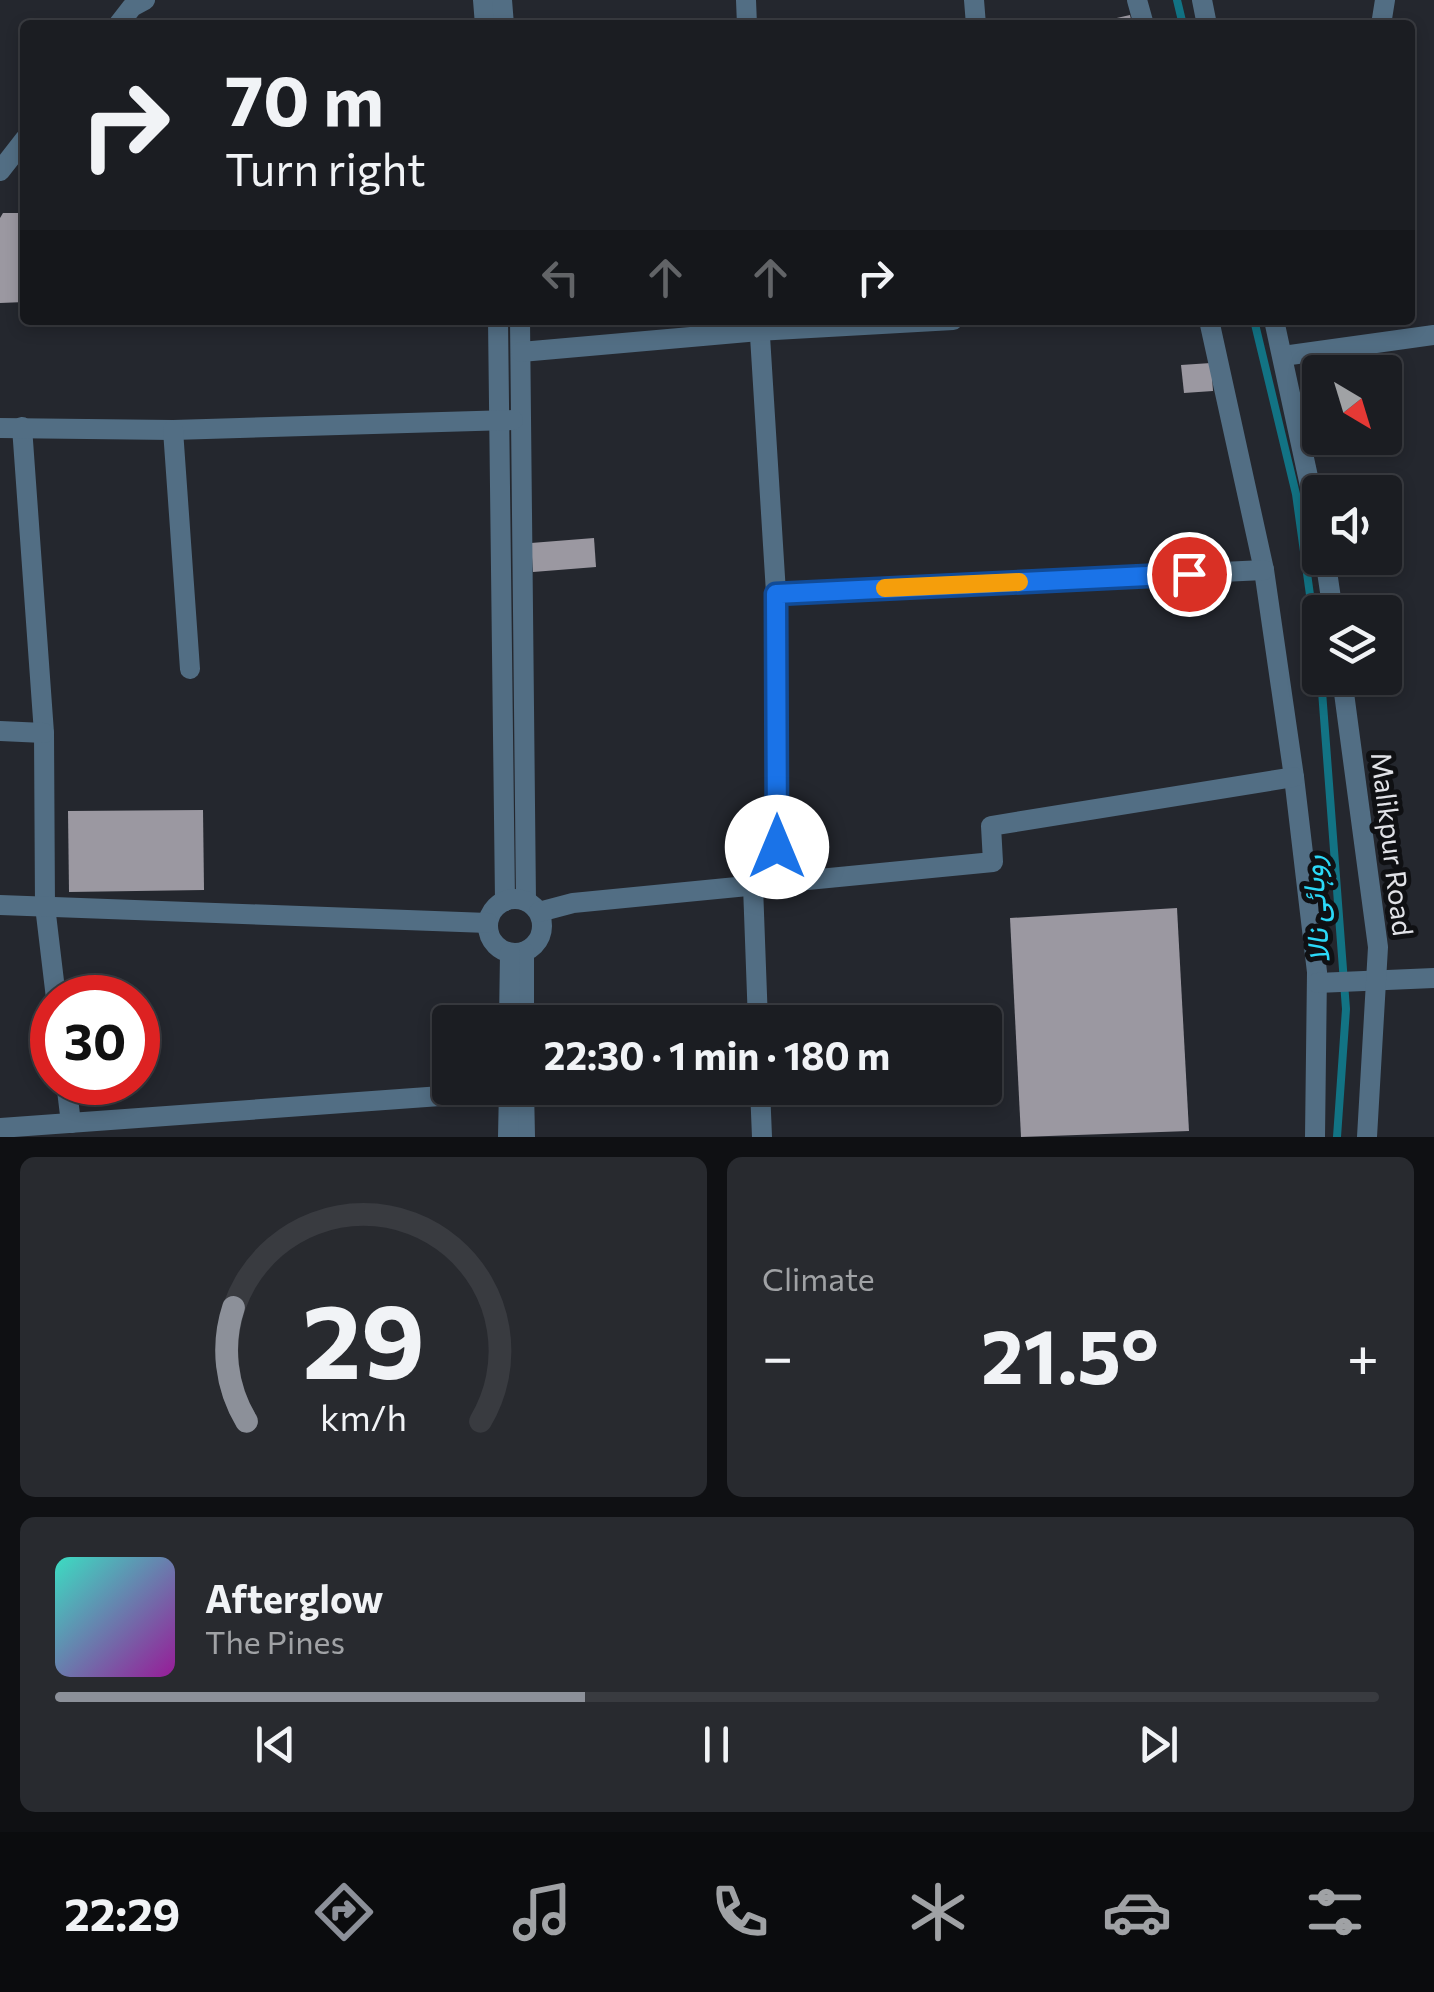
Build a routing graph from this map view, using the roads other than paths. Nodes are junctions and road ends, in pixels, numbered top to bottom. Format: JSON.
{"nodes":[{"id":1,"x":144,"y":0,"type":"edge"},
{"id":2,"x":122,"y":20,"type":"edge"},
{"id":3,"x":20,"y":145,"type":"edge"},
{"id":4,"x":0,"y":171,"type":"edge"},
{"id":5,"x":499,"y":325,"type":"edge"},
{"id":6,"x":520,"y":325,"type":"edge"},
{"id":7,"x":791,"y":325,"type":"edge"},
{"id":8,"x":1210,"y":325,"type":"edge"},
{"id":9,"x":1275,"y":325,"type":"edge"},
{"id":10,"x":759,"y":326,"type":"edge"},
{"id":11,"x":1434,"y":334,"type":"edge"},
{"id":12,"x":522,"y":352,"type":"junction"},
{"id":13,"x":1283,"y":356,"type":"junction"},
{"id":14,"x":512,"y":420,"type":"junction"},
{"id":15,"x":22,"y":426,"type":"junction"},
{"id":16,"x":0,"y":428,"type":"edge"},
{"id":17,"x":173,"y":430,"type":"junction"},
{"id":18,"x":1308,"y":475,"type":"edge"},
{"id":19,"x":1264,"y":570,"type":"junction"},
{"id":20,"x":776,"y":594,"type":"junction"},
{"id":21,"x":190,"y":669,"type":"dead end"},
{"id":22,"x":1344,"y":695,"type":"edge"},
{"id":23,"x":0,"y":730,"type":"edge"},
{"id":24,"x":44,"y":733,"type":"junction"},
{"id":25,"x":1294,"y":777,"type":"junction"},
{"id":26,"x":777,"y":884,"type":"junction"},
{"id":27,"x":753,"y":886,"type":"junction"},
{"id":28,"x":523,"y":904,"type":"junction"},
{"id":29,"x":0,"y":906,"type":"edge"},
{"id":30,"x":45,"y":906,"type":"junction"},
{"id":31,"x":488,"y":923,"type":"junction"},
{"id":32,"x":517,"y":952,"type":"junction"},
{"id":33,"x":53,"y":975,"type":"edge"},
{"id":34,"x":1434,"y":978,"type":"edge"},
{"id":35,"x":1373,"y":979,"type":"junction"},
{"id":36,"x":1322,"y":983,"type":"junction"},
{"id":37,"x":511,"y":1005,"type":"edge"},
{"id":38,"x":522,"y":1005,"type":"edge"},
{"id":39,"x":757,"y":1005,"type":"edge"},
{"id":40,"x":432,"y":1095,"type":"edge"},
{"id":41,"x":69,"y":1105,"type":"edge"},
{"id":42,"x":514,"y":1105,"type":"edge"},
{"id":43,"x":520,"y":1105,"type":"edge"},
{"id":44,"x":761,"y":1105,"type":"edge"},
{"id":45,"x":71,"y":1123,"type":"junction"},
{"id":46,"x":0,"y":1128,"type":"edge"},
{"id":47,"x":508,"y":1137,"type":"edge"},
{"id":48,"x":525,"y":1137,"type":"edge"},
{"id":49,"x":762,"y":1137,"type":"edge"},
{"id":50,"x":1315,"y":1137,"type":"edge"},
{"id":51,"x":1367,"y":1137,"type":"edge"}],
"edges":[{"from":1,"to":2,"type":"street"},
{"from":3,"to":4,"type":"street"},
{"from":5,"to":14,"type":"street"},
{"from":6,"to":12,"type":"street"},
{"from":7,"to":10,"type":"street"},
{"from":8,"to":19,"type":"street"},
{"from":9,"to":13,"type":"street"},
{"from":10,"to":12,"type":"street"},
{"from":10,"to":20,"type":"street"},
{"from":11,"to":13,"type":"street"},
{"from":12,"to":14,"type":"street"},
{"from":13,"to":18,"type":"street"},
{"from":14,"to":17,"type":"street"},
{"from":14,"to":28,"type":"street"},
{"from":15,"to":16,"type":"street"},
{"from":15,"to":17,"type":"street"},
{"from":15,"to":24,"type":"street"},
{"from":17,"to":21,"type":"street"},
{"from":19,"to":20,"type":"street"},
{"from":19,"to":25,"type":"street"},
{"from":20,"to":26,"type":"street"},
{"from":22,"to":35,"type":"street","name":"Malikpur Road"},
{"from":23,"to":24,"type":"street"},
{"from":24,"to":30,"type":"street"},
{"from":25,"to":26,"type":"street"},
{"from":25,"to":36,"type":"street"},
{"from":26,"to":27,"type":"street"},
{"from":27,"to":28,"type":"street"},
{"from":27,"to":39,"type":"street"},
{"from":28,"to":31,"type":"street"},
{"from":28,"to":32,"type":"street"},
{"from":29,"to":30,"type":"street"},
{"from":30,"to":31,"type":"street"},
{"from":30,"to":33,"type":"street"},
{"from":31,"to":32,"type":"street"},
{"from":32,"to":37,"type":"street"},
{"from":32,"to":38,"type":"street"},
{"from":34,"to":35,"type":"street"},
{"from":35,"to":36,"type":"street"},
{"from":35,"to":51,"type":"street","name":"Malikpur Road"},
{"from":36,"to":50,"type":"street"},
{"from":40,"to":45,"type":"street"},
{"from":41,"to":45,"type":"street"},
{"from":42,"to":47,"type":"street"},
{"from":43,"to":48,"type":"street"},
{"from":44,"to":49,"type":"street"},
{"from":45,"to":46,"type":"street"}]}
